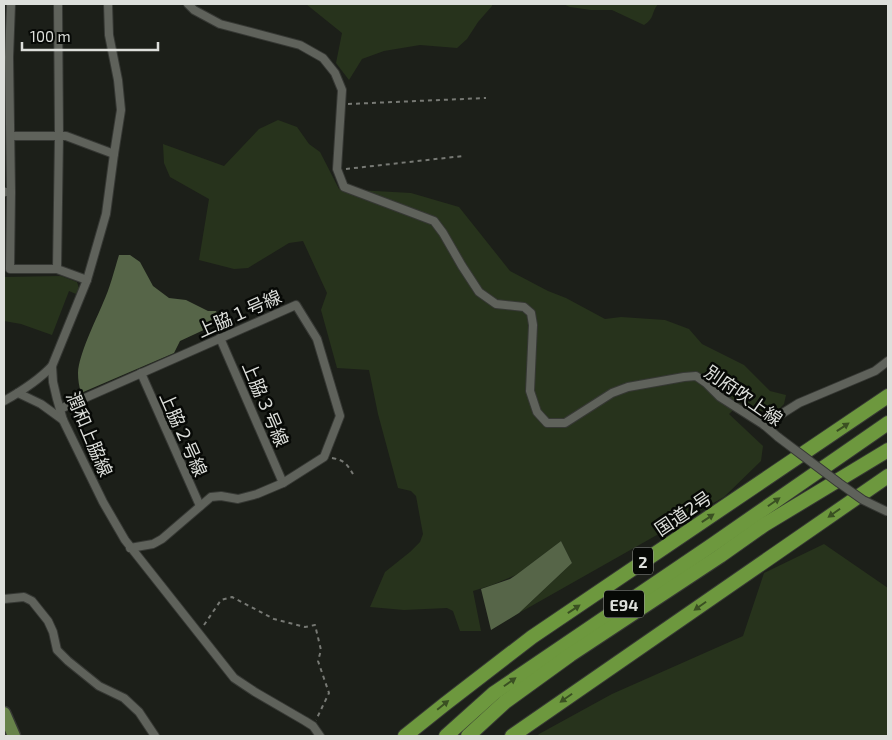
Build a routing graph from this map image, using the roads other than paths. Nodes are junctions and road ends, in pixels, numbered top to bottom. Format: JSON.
{"nodes":[{"id":1,"x":11,"y":4,"type":"edge"},
{"id":2,"x":58,"y":4,"type":"edge"},
{"id":3,"x":108,"y":4,"type":"edge"},
{"id":4,"x":188,"y":4,"type":"edge"},
{"id":5,"x":6,"y":57,"type":"edge"},
{"id":6,"x":10,"y":136,"type":"junction"},
{"id":7,"x":59,"y":136,"type":"junction"},
{"id":8,"x":114,"y":154,"type":"junction"},
{"id":9,"x":7,"y":192,"type":"edge"},
{"id":10,"x":57,"y":269,"type":"junction"},
{"id":11,"x":87,"y":280,"type":"junction"},
{"id":12,"x":220,"y":338,"type":"junction"},
{"id":13,"x":888,"y":362,"type":"edge"},
{"id":14,"x":52,"y":366,"type":"junction"},
{"id":15,"x":141,"y":373,"type":"junction"},
{"id":16,"x":18,"y":394,"type":"junction"},
{"id":17,"x":888,"y":396,"type":"edge"},
{"id":18,"x":4,"y":401,"type":"edge"},
{"id":19,"x":60,"y":408,"type":"junction"},
{"id":20,"x":63,"y":420,"type":"junction"},
{"id":21,"x":888,"y":423,"type":"edge"},
{"id":22,"x":764,"y":425,"type":"junction"},
{"id":23,"x":888,"y":450,"type":"edge"},
{"id":24,"x":888,"y":476,"type":"edge"},
{"id":25,"x":283,"y":483,"type":"junction"},
{"id":26,"x":200,"y":506,"type":"junction"},
{"id":27,"x":888,"y":512,"type":"edge"},
{"id":28,"x":130,"y":548,"type":"junction"},
{"id":29,"x":4,"y":599,"type":"edge"},
{"id":30,"x":4,"y":713,"type":"edge"},
{"id":31,"x":14,"y":736,"type":"edge"},
{"id":32,"x":155,"y":736,"type":"edge"},
{"id":33,"x":320,"y":736,"type":"edge"},
{"id":34,"x":405,"y":736,"type":"edge"},
{"id":35,"x":446,"y":736,"type":"edge"},
{"id":36,"x":468,"y":736,"type":"edge"},
{"id":37,"x":512,"y":736,"type":"edge"}],
"edges":[{"from":1,"to":5,"type":"street"},
{"from":2,"to":7,"type":"street"},
{"from":3,"to":8,"type":"street","name":"潤和上脇線"},
{"from":4,"to":22,"type":"street","name":"別府吹上線"},
{"from":5,"to":6,"type":"street"},
{"from":6,"to":7,"type":"street"},
{"from":6,"to":9,"type":"street"},
{"from":7,"to":8,"type":"street"},
{"from":7,"to":10,"type":"street"},
{"from":8,"to":11,"type":"street","name":"潤和上脇線"},
{"from":9,"to":10,"type":"street"},
{"from":10,"to":11,"type":"street"},
{"from":11,"to":14,"type":"street","name":"潤和上脇線"},
{"from":12,"to":15,"type":"street","name":"上脇１号線"},
{"from":12,"to":25,"type":"street","name":"上脇３号線"},
{"from":12,"to":25,"type":"street","name":"上脇１号線"},
{"from":13,"to":22,"type":"street"},
{"from":14,"to":16,"type":"street"},
{"from":14,"to":19,"type":"street","name":"潤和上脇線"},
{"from":15,"to":19,"type":"street","name":"上脇１号線"},
{"from":15,"to":26,"type":"street","name":"上脇２号線"},
{"from":16,"to":18,"type":"street"},
{"from":16,"to":20,"type":"street"},
{"from":34,"to":17,"type":"highway","name":"国道2号","number":"2","one_way":true},
{"from":19,"to":20,"type":"street","name":"潤和上脇線"},
{"from":20,"to":28,"type":"street","name":"潤和上脇線"},
{"from":35,"to":21,"type":"highway","number":"E94","one_way":true},
{"from":22,"to":27,"type":"street","name":"別府吹上線","bridge":true},
{"from":23,"to":36,"type":"highway","number":"E94"},
{"from":24,"to":37,"type":"highway","one_way":true},
{"from":25,"to":26,"type":"street"},
{"from":26,"to":28,"type":"street"},
{"from":28,"to":33,"type":"street","name":"潤和上脇線"},
{"from":29,"to":32,"type":"street"},
{"from":30,"to":31,"type":"main road"}]}
